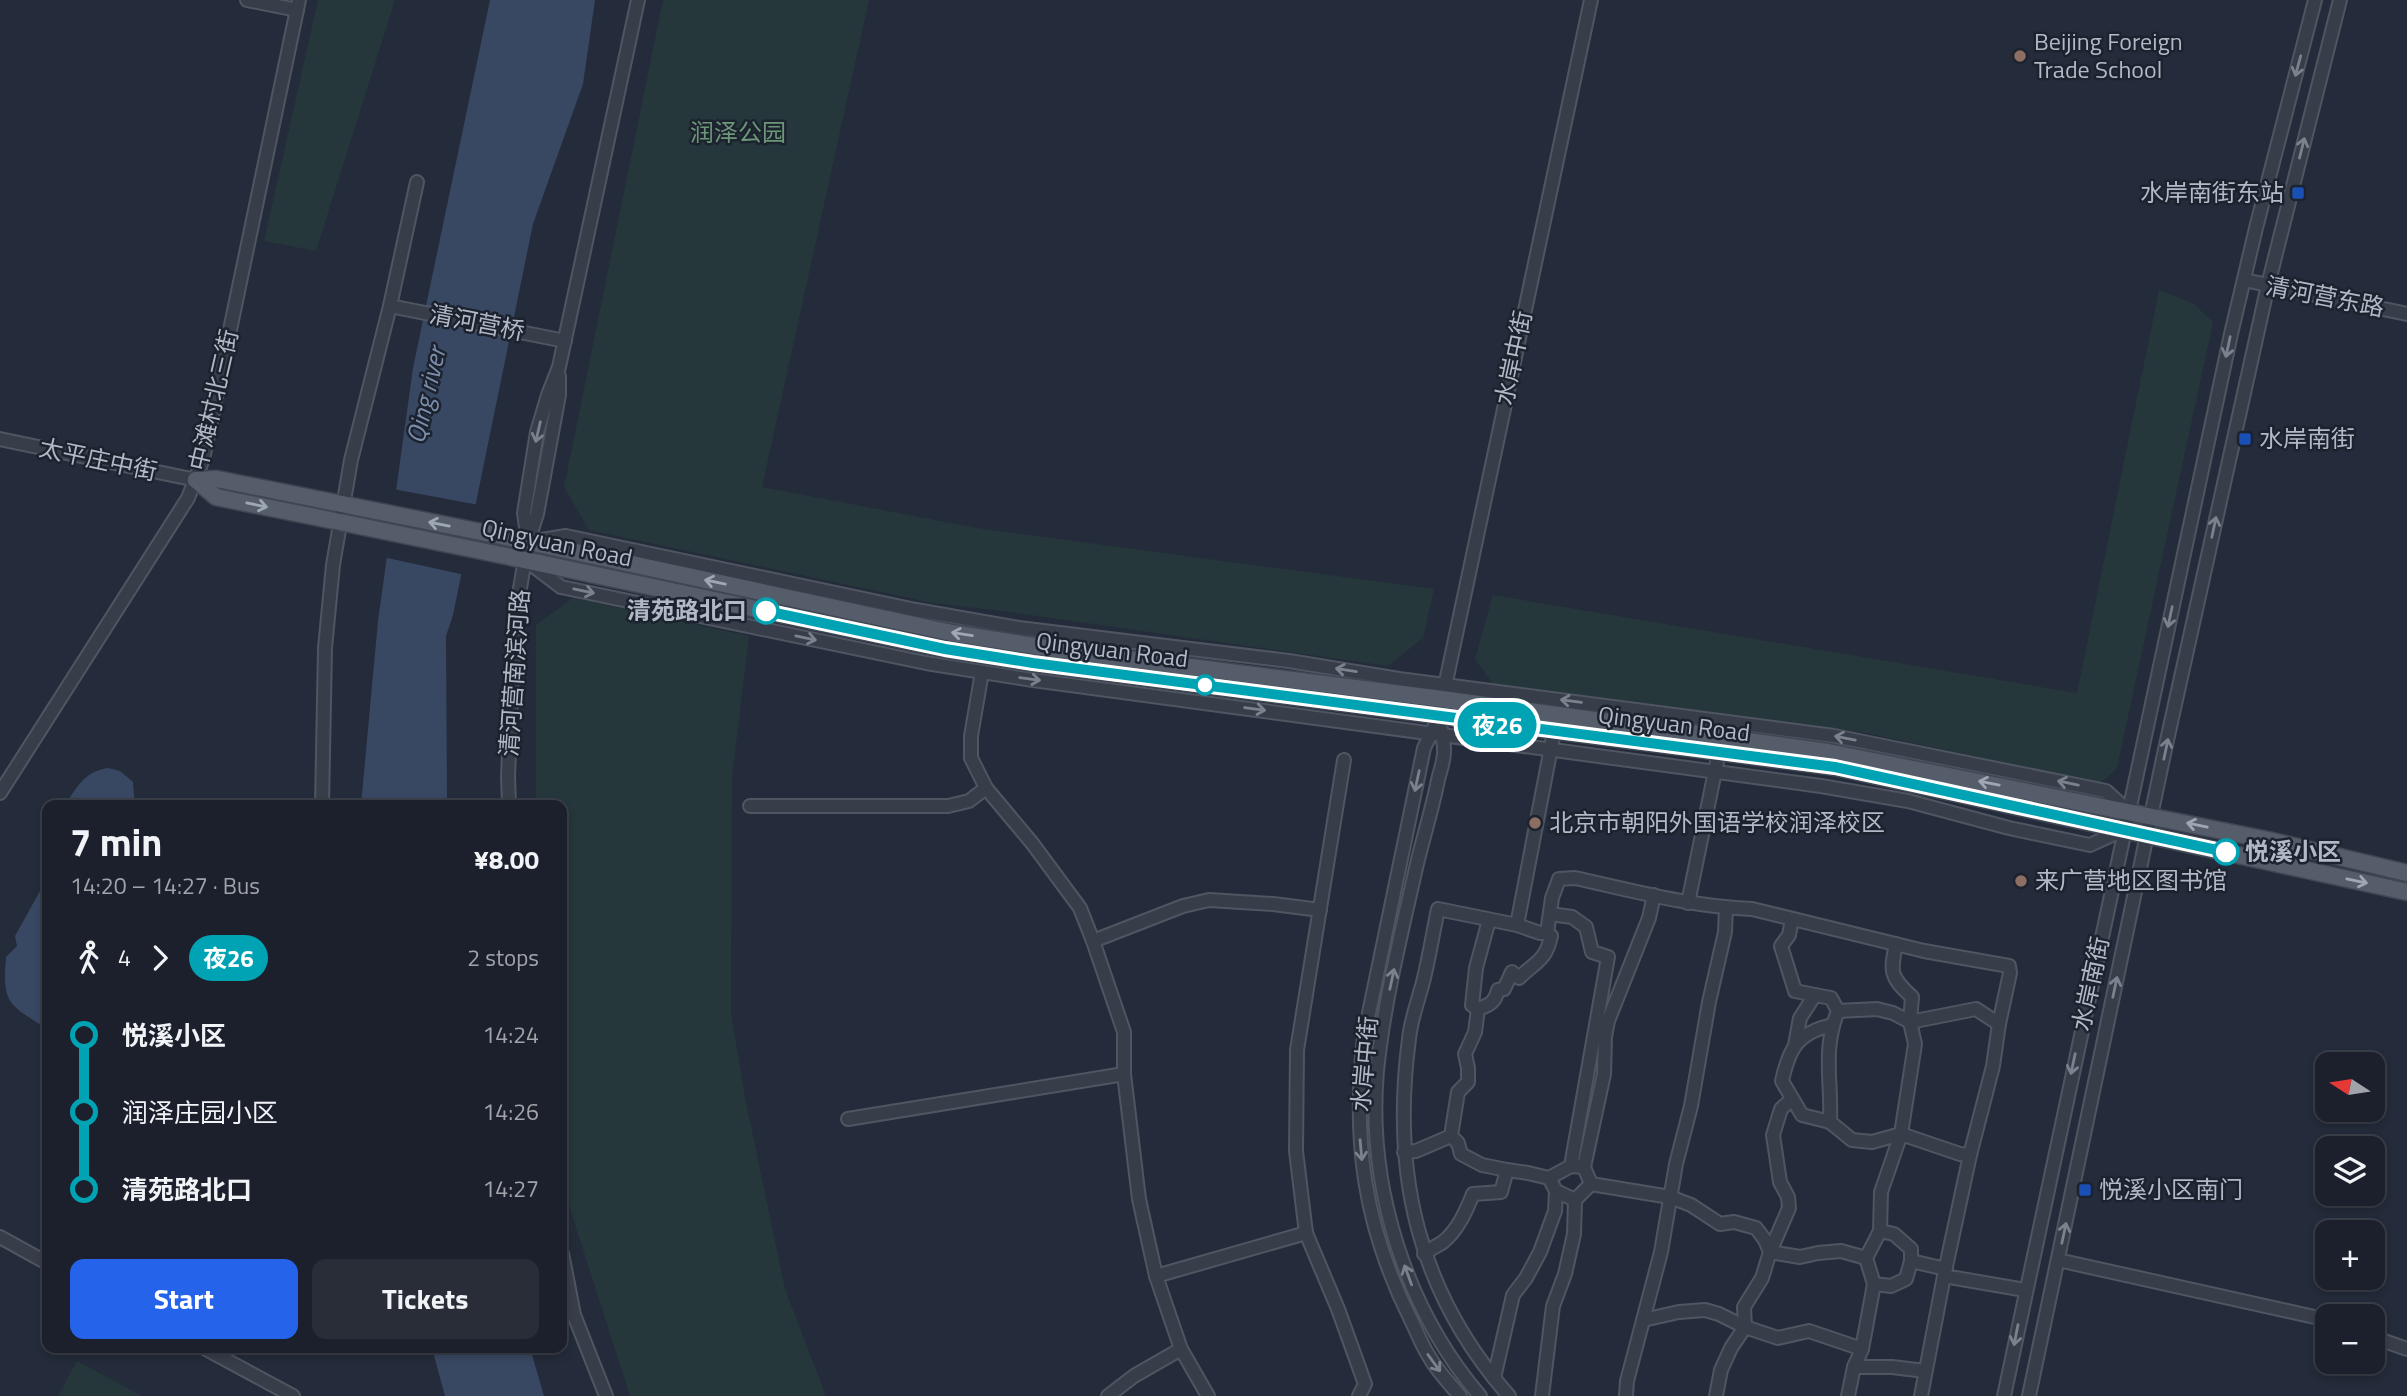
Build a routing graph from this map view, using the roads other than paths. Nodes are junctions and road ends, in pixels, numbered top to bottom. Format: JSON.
{"nodes":[{"id":1,"x":247,"y":0,"type":"edge"},
{"id":2,"x":638,"y":0,"type":"edge"},
{"id":3,"x":1591,"y":0,"type":"edge"},
{"id":4,"x":2315,"y":0,"type":"edge"},
{"id":5,"x":2340,"y":0,"type":"edge"},
{"id":6,"x":298,"y":5,"type":"edge"},
{"id":7,"x":417,"y":182,"type":"dead end"},
{"id":8,"x":2244,"y":281,"type":"junction"},
{"id":9,"x":2267,"y":285,"type":"junction"},
{"id":10,"x":390,"y":306,"type":"junction"},
{"id":11,"x":2407,"y":313,"type":"edge"},
{"id":12,"x":565,"y":341,"type":"junction"},
{"id":13,"x":0,"y":439,"type":"edge"},
{"id":14,"x":196,"y":480,"type":"junction"},
{"id":15,"x":344,"y":505,"type":"junction"},
{"id":16,"x":528,"y":542,"type":"junction"},
{"id":17,"x":525,"y":559,"type":"junction"},
{"id":18,"x":982,"y":672,"type":"junction"},
{"id":19,"x":1443,"y":692,"type":"junction"},
{"id":20,"x":1438,"y":717,"type":"junction"},
{"id":21,"x":1554,"y":732,"type":"junction"},
{"id":22,"x":1436,"y":734,"type":"junction"},
{"id":23,"x":1551,"y":750,"type":"junction"},
{"id":24,"x":1719,"y":752,"type":"junction"},
{"id":25,"x":1343,"y":760,"type":"dead end"},
{"id":26,"x":1715,"y":771,"type":"junction"},
{"id":27,"x":986,"y":788,"type":"junction"},
{"id":28,"x":0,"y":793,"type":"edge"},
{"id":29,"x":322,"y":800,"type":"edge"},
{"id":30,"x":509,"y":800,"type":"edge"},
{"id":31,"x":750,"y":806,"type":"dead end"},
{"id":32,"x":2128,"y":811,"type":"junction"},
{"id":33,"x":2151,"y":816,"type":"junction"},
{"id":34,"x":2123,"y":830,"type":"junction"},
{"id":35,"x":2147,"y":835,"type":"junction"},
{"id":36,"x":2407,"y":873,"type":"edge"},
{"id":37,"x":2407,"y":892,"type":"edge"},
{"id":38,"x":1654,"y":895,"type":"junction"},
{"id":39,"x":1688,"y":903,"type":"junction"},
{"id":40,"x":1726,"y":908,"type":"junction"},
{"id":41,"x":1320,"y":910,"type":"junction"},
{"id":42,"x":1550,"y":914,"type":"junction"},
{"id":43,"x":1792,"y":919,"type":"junction"},
{"id":44,"x":1489,"y":920,"type":"junction"},
{"id":45,"x":1517,"y":925,"type":"junction"},
{"id":46,"x":1547,"y":933,"type":"junction"},
{"id":47,"x":1093,"y":941,"type":"junction"},
{"id":48,"x":1896,"y":944,"type":"junction"},
{"id":49,"x":1815,"y":995,"type":"junction"},
{"id":50,"x":1478,"y":1009,"type":"junction"},
{"id":51,"x":1838,"y":1011,"type":"junction"},
{"id":52,"x":1910,"y":1022,"type":"junction"},
{"id":53,"x":1999,"y":1024,"type":"junction"},
{"id":54,"x":1832,"y":1025,"type":"junction"},
{"id":55,"x":1795,"y":1045,"type":"junction"},
{"id":56,"x":1124,"y":1074,"type":"junction"},
{"id":57,"x":1792,"y":1099,"type":"junction"},
{"id":58,"x":848,"y":1119,"type":"dead end"},
{"id":59,"x":1830,"y":1122,"type":"junction"},
{"id":60,"x":1901,"y":1134,"type":"junction"},
{"id":61,"x":1451,"y":1136,"type":"junction"},
{"id":62,"x":1404,"y":1152,"type":"junction"},
{"id":63,"x":1970,"y":1155,"type":"junction"},
{"id":64,"x":1577,"y":1166,"type":"junction"},
{"id":65,"x":1507,"y":1170,"type":"junction"},
{"id":66,"x":1549,"y":1178,"type":"junction"},
{"id":67,"x":1591,"y":1184,"type":"junction"},
{"id":68,"x":1556,"y":1191,"type":"junction"},
{"id":69,"x":1670,"y":1197,"type":"junction"},
{"id":70,"x":1575,"y":1200,"type":"junction"},
{"id":71,"x":1880,"y":1231,"type":"junction"},
{"id":72,"x":1306,"y":1233,"type":"junction"},
{"id":73,"x":0,"y":1237,"type":"edge"},
{"id":74,"x":1770,"y":1252,"type":"junction"},
{"id":75,"x":1424,"y":1254,"type":"junction"},
{"id":76,"x":1866,"y":1258,"type":"junction"},
{"id":77,"x":42,"y":1260,"type":"edge"},
{"id":78,"x":2058,"y":1260,"type":"junction"},
{"id":79,"x":1911,"y":1261,"type":"junction"},
{"id":80,"x":1945,"y":1272,"type":"junction"},
{"id":81,"x":1156,"y":1276,"type":"junction"},
{"id":82,"x":567,"y":1279,"type":"edge"},
{"id":83,"x":1874,"y":1284,"type":"junction"},
{"id":84,"x":2025,"y":1290,"type":"junction"},
{"id":85,"x":2315,"y":1317,"type":"edge"},
{"id":86,"x":1643,"y":1320,"type":"junction"},
{"id":87,"x":1745,"y":1328,"type":"junction"},
{"id":88,"x":2385,"y":1341,"type":"edge"},
{"id":89,"x":1181,"y":1349,"type":"junction"},
{"id":90,"x":1862,"y":1349,"type":"junction"},
{"id":91,"x":2407,"y":1349,"type":"edge"},
{"id":92,"x":213,"y":1353,"type":"edge"},
{"id":93,"x":1854,"y":1367,"type":"junction"},
{"id":94,"x":1925,"y":1371,"type":"junction"},
{"id":95,"x":1494,"y":1378,"type":"junction"},
{"id":96,"x":293,"y":1396,"type":"edge"},
{"id":97,"x":606,"y":1396,"type":"edge"},
{"id":98,"x":1108,"y":1396,"type":"edge"},
{"id":99,"x":1208,"y":1396,"type":"edge"},
{"id":100,"x":1359,"y":1396,"type":"edge"},
{"id":101,"x":1460,"y":1396,"type":"edge"},
{"id":102,"x":1480,"y":1396,"type":"edge"},
{"id":103,"x":1509,"y":1396,"type":"edge"},
{"id":104,"x":1542,"y":1396,"type":"edge"},
{"id":105,"x":1626,"y":1396,"type":"edge"},
{"id":106,"x":1716,"y":1396,"type":"edge"},
{"id":107,"x":1848,"y":1396,"type":"edge"},
{"id":108,"x":1921,"y":1396,"type":"edge"},
{"id":109,"x":2004,"y":1396,"type":"edge"},
{"id":110,"x":2029,"y":1396,"type":"edge"}],
"edges":[{"from":1,"to":6,"type":"street"},
{"from":2,"to":12,"type":"street","name":"Qingyuan Road"},
{"from":3,"to":19,"type":"street","name":"水岸中街"},
{"from":4,"to":8,"type":"street","name":"水岸南街","one_way":true},
{"from":9,"to":5,"type":"street","name":"水岸南街","one_way":true},
{"from":6,"to":14,"type":"street","name":"中滩村北三街"},
{"from":7,"to":10,"type":"street"},
{"from":8,"to":9,"type":"street","name":"清河营东路"},
{"from":8,"to":32,"type":"street","name":"水岸南街","one_way":true},
{"from":9,"to":11,"type":"street","name":"清河营东路"},
{"from":33,"to":9,"type":"street","name":"水岸南街","one_way":true},
{"from":10,"to":12,"type":"street","name":"清河营桥"},
{"from":10,"to":15,"type":"street"},
{"from":12,"to":16,"type":"street","name":"Qingyuan Road"},
{"from":13,"to":14,"type":"street","name":"太平庄中街"},
{"from":14,"to":15,"type":"main road","name":"Qingyuan Road"},
{"from":14,"to":17,"type":"main road","name":"Qingyuan Road","one_way":true,"bridge":true},
{"from":14,"to":28,"type":"street","name":"中滩村北三街"},
{"from":16,"to":15,"type":"main road","name":"Qingyuan Road","one_way":true},
{"from":15,"to":29,"type":"street"},
{"from":16,"to":17,"type":"street","name":"清河营南滨河路"},
{"from":19,"to":16,"type":"main road","name":"Qingyuan Road","one_way":true},
{"from":17,"to":18,"type":"street","one_way":true},
{"from":17,"to":20,"type":"main road","name":"Qingyuan Road"},
{"from":17,"to":30,"type":"street","name":"清河营南滨河路"},
{"from":18,"to":22,"type":"street","one_way":true},
{"from":18,"to":27,"type":"street"},
{"from":19,"to":20,"type":"street","name":"水岸中街"},
{"from":32,"to":19,"type":"main road","name":"Qingyuan Road","one_way":true},
{"from":20,"to":21,"type":"main road","name":"Qingyuan Road"},
{"from":20,"to":22,"type":"street","name":"水岸中街"},
{"from":21,"to":23,"type":"street"},
{"from":21,"to":24,"type":"main road","name":"Qingyuan Road"},
{"from":22,"to":23,"type":"street"},
{"from":22,"to":101,"type":"street","name":"水岸中街","one_way":true},
{"from":102,"to":22,"type":"street","name":"水岸中街","one_way":true},
{"from":23,"to":26,"type":"street"},
{"from":23,"to":45,"type":"street"},
{"from":24,"to":26,"type":"street"},
{"from":24,"to":34,"type":"main road","name":"Qingyuan Road"},
{"from":25,"to":41,"type":"street"},
{"from":26,"to":34,"type":"street"},
{"from":26,"to":39,"type":"street"},
{"from":27,"to":31,"type":"street"},
{"from":27,"to":47,"type":"street"},
{"from":32,"to":33,"type":"main road","name":"Qingyuan Road"},
{"from":32,"to":34,"type":"street","name":"水岸南街"},
{"from":33,"to":35,"type":"street","name":"水岸南街"},
{"from":36,"to":33,"type":"main road","name":"Qingyuan Road","one_way":true},
{"from":34,"to":35,"type":"main road","name":"Qingyuan Road"},
{"from":34,"to":84,"type":"street","name":"水岸南街","one_way":true},
{"from":35,"to":37,"type":"main road","name":"Qingyuan Road","one_way":true},
{"from":78,"to":35,"type":"street","name":"水岸南街","one_way":true},
{"from":38,"to":39,"type":"street"},
{"from":38,"to":42,"type":"street"},
{"from":38,"to":64,"type":"street"},
{"from":39,"to":40,"type":"street"},
{"from":40,"to":43,"type":"street"},
{"from":40,"to":69,"type":"street"},
{"from":41,"to":47,"type":"street"},
{"from":41,"to":72,"type":"street"},
{"from":42,"to":46,"type":"street"},
{"from":42,"to":64,"type":"street"},
{"from":43,"to":48,"type":"street"},
{"from":43,"to":49,"type":"street"},
{"from":44,"to":45,"type":"street"},
{"from":44,"to":50,"type":"street"},
{"from":44,"to":62,"type":"street"},
{"from":45,"to":46,"type":"street"},
{"from":46,"to":50,"type":"street"},
{"from":47,"to":56,"type":"street"},
{"from":48,"to":52,"type":"street"},
{"from":48,"to":53,"type":"street"},
{"from":49,"to":51,"type":"street"},
{"from":49,"to":55,"type":"street"},
{"from":50,"to":61,"type":"street"},
{"from":51,"to":52,"type":"street"},
{"from":51,"to":54,"type":"street"},
{"from":52,"to":53,"type":"street"},
{"from":52,"to":60,"type":"street"},
{"from":53,"to":63,"type":"street"},
{"from":54,"to":55,"type":"street"},
{"from":54,"to":59,"type":"street"},
{"from":55,"to":57,"type":"street"},
{"from":56,"to":58,"type":"street"},
{"from":56,"to":81,"type":"street"},
{"from":57,"to":59,"type":"street"},
{"from":57,"to":74,"type":"street"},
{"from":59,"to":60,"type":"street"},
{"from":60,"to":63,"type":"street"},
{"from":60,"to":71,"type":"street"},
{"from":61,"to":62,"type":"street"},
{"from":61,"to":65,"type":"street"},
{"from":62,"to":75,"type":"street"},
{"from":63,"to":80,"type":"street"},
{"from":64,"to":66,"type":"street"},
{"from":64,"to":67,"type":"street"},
{"from":65,"to":66,"type":"street"},
{"from":65,"to":75,"type":"street"},
{"from":66,"to":68,"type":"street"},
{"from":67,"to":69,"type":"street"},
{"from":67,"to":70,"type":"street"},
{"from":68,"to":70,"type":"street"},
{"from":68,"to":95,"type":"street"},
{"from":69,"to":74,"type":"street"},
{"from":69,"to":86,"type":"street"},
{"from":70,"to":104,"type":"street"},
{"from":71,"to":76,"type":"street"},
{"from":71,"to":79,"type":"street"},
{"from":72,"to":81,"type":"street"},
{"from":72,"to":100,"type":"street"},
{"from":73,"to":77,"type":"street"},
{"from":74,"to":76,"type":"street"},
{"from":74,"to":87,"type":"street"},
{"from":75,"to":95,"type":"street"},
{"from":76,"to":83,"type":"street"},
{"from":78,"to":85,"type":"street"},
{"from":78,"to":110,"type":"street","name":"水岸南街"},
{"from":79,"to":80,"type":"street"},
{"from":79,"to":83,"type":"street"},
{"from":80,"to":84,"type":"street"},
{"from":80,"to":94,"type":"street"},
{"from":81,"to":89,"type":"street"},
{"from":82,"to":97,"type":"street"},
{"from":83,"to":90,"type":"street"},
{"from":84,"to":109,"type":"street","name":"水岸南街","one_way":true},
{"from":86,"to":87,"type":"street"},
{"from":86,"to":105,"type":"street"},
{"from":87,"to":90,"type":"street"},
{"from":87,"to":106,"type":"street"},
{"from":88,"to":91,"type":"street"},
{"from":89,"to":98,"type":"street"},
{"from":89,"to":99,"type":"street"},
{"from":90,"to":93,"type":"street"},
{"from":92,"to":96,"type":"street"},
{"from":93,"to":94,"type":"street"},
{"from":93,"to":107,"type":"street"},
{"from":94,"to":108,"type":"street"},
{"from":95,"to":103,"type":"street"}]}
